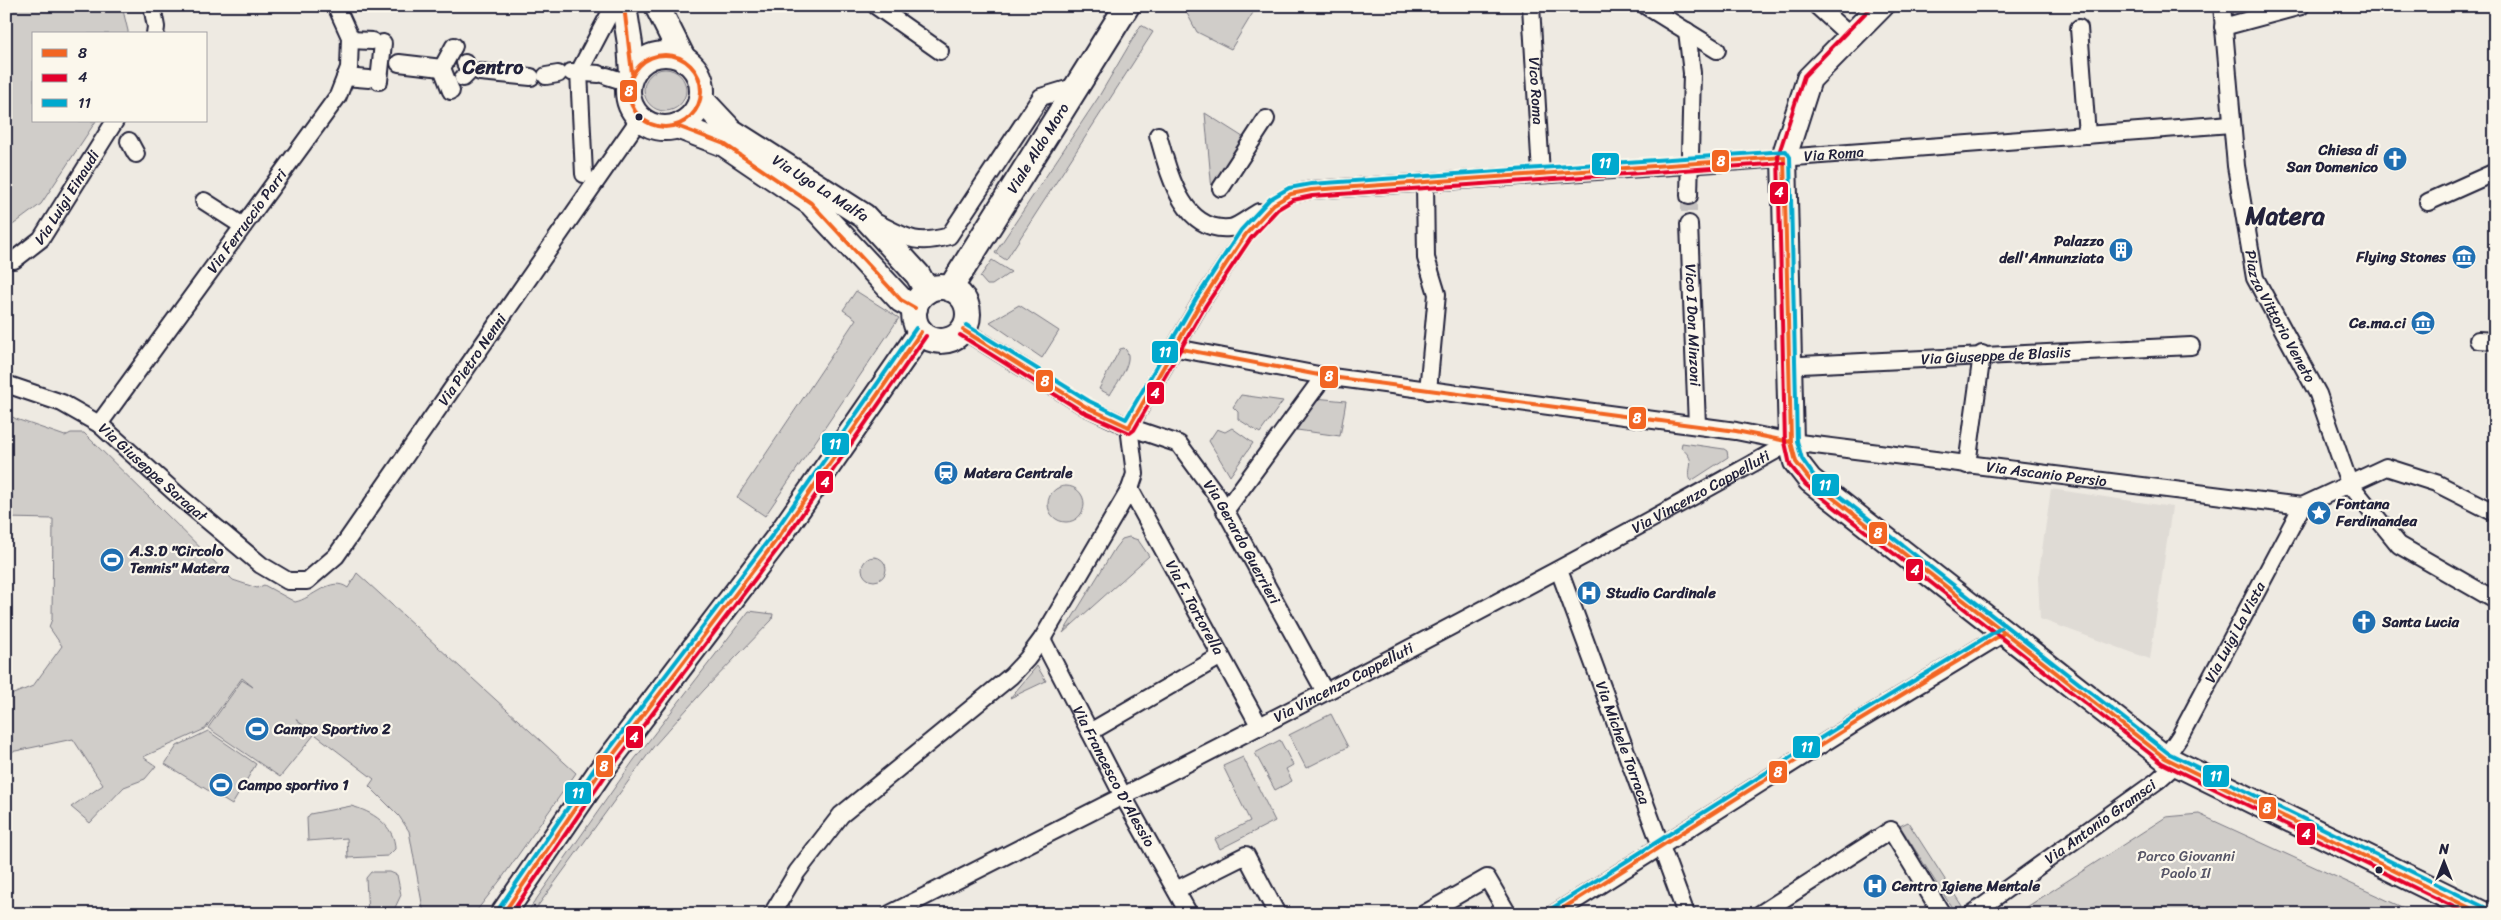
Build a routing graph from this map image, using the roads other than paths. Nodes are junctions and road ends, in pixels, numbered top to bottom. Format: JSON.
{"nodes":[{"id":1,"x":152,"y":6,"type":"edge"},
{"id":2,"x":336,"y":6,"type":"edge"},
{"id":3,"x":657,"y":6,"type":"edge"},
{"id":4,"x":876,"y":6,"type":"edge"},
{"id":5,"x":1127,"y":6,"type":"edge"},
{"id":6,"x":1531,"y":6,"type":"edge"},
{"id":7,"x":1646,"y":6,"type":"edge"},
{"id":8,"x":1817,"y":6,"type":"edge"},
{"id":9,"x":1881,"y":6,"type":"edge"},
{"id":10,"x":2222,"y":6,"type":"edge"},
{"id":11,"x":2301,"y":6,"type":"edge"},
{"id":12,"x":617,"y":10,"type":"edge"},
{"id":13,"x":2223,"y":27,"type":"junction"},
{"id":14,"x":2079,"y":28,"type":"dead end"},
{"id":15,"x":1687,"y":31,"type":"junction"},
{"id":16,"x":155,"y":32,"type":"edge"},
{"id":17,"x":1850,"y":36,"type":"junction"},
{"id":18,"x":350,"y":40,"type":"junction"},
{"id":19,"x":454,"y":46,"type":"dead end"},
{"id":20,"x":1718,"y":50,"type":"dead end"},
{"id":21,"x":940,"y":51,"type":"dead end"},
{"id":22,"x":684,"y":60,"type":"junction"},
{"id":23,"x":399,"y":63,"type":"dead end"},
{"id":24,"x":442,"y":68,"type":"junction"},
{"id":25,"x":480,"y":72,"type":"dead end"},
{"id":26,"x":557,"y":74,"type":"junction"},
{"id":27,"x":345,"y":77,"type":"junction"},
{"id":28,"x":617,"y":77,"type":"junction"},
{"id":29,"x":1077,"y":86,"type":"junction"},
{"id":30,"x":451,"y":91,"type":"dead end"},
{"id":31,"x":701,"y":99,"type":"junction"},
{"id":32,"x":640,"y":118,"type":"junction"},
{"id":33,"x":1266,"y":119,"type":"dead end"},
{"id":34,"x":114,"y":122,"type":"edge"},
{"id":35,"x":2232,"y":124,"type":"junction"},
{"id":36,"x":677,"y":126,"type":"junction"},
{"id":37,"x":1158,"y":135,"type":"dead end"},
{"id":38,"x":2087,"y":135,"type":"junction"},
{"id":39,"x":1784,"y":156,"type":"junction"},
{"id":40,"x":1688,"y":165,"type":"junction"},
{"id":41,"x":2495,"y":172,"type":"edge"},
{"id":42,"x":584,"y":174,"type":"dead end"},
{"id":43,"x":1541,"y":174,"type":"junction"},
{"id":44,"x":1425,"y":182,"type":"junction"},
{"id":45,"x":1220,"y":188,"type":"dead end"},
{"id":46,"x":1689,"y":196,"type":"tunnel mouth"},
{"id":47,"x":204,"y":201,"type":"dead end"},
{"id":48,"x":2428,"y":202,"type":"dead end"},
{"id":49,"x":1274,"y":204,"type":"junction"},
{"id":50,"x":864,"y":216,"type":"junction"},
{"id":51,"x":1689,"y":224,"type":"tunnel mouth"},
{"id":52,"x":243,"y":226,"type":"junction"},
{"id":53,"x":6,"y":260,"type":"edge"},
{"id":54,"x":931,"y":296,"type":"junction"},
{"id":55,"x":963,"y":330,"type":"junction"},
{"id":56,"x":920,"y":332,"type":"junction"},
{"id":57,"x":2478,"y":340,"type":"dead end"},
{"id":58,"x":2495,"y":341,"type":"edge"},
{"id":59,"x":2191,"y":346,"type":"dead end"},
{"id":60,"x":1176,"y":348,"type":"junction"},
{"id":61,"x":1982,"y":354,"type":"junction"},
{"id":62,"x":1801,"y":365,"type":"dead end"},
{"id":63,"x":1324,"y":376,"type":"junction"},
{"id":64,"x":6,"y":384,"type":"edge"},
{"id":65,"x":1428,"y":390,"type":"junction"},
{"id":66,"x":99,"y":424,"type":"junction"},
{"id":67,"x":1697,"y":425,"type":"junction"},
{"id":68,"x":1129,"y":427,"type":"junction"},
{"id":69,"x":1791,"y":442,"type":"junction"},
{"id":70,"x":1967,"y":465,"type":"junction"},
{"id":71,"x":2349,"y":483,"type":"junction"},
{"id":72,"x":1130,"y":489,"type":"junction"},
{"id":73,"x":2302,"y":506,"type":"junction"},
{"id":74,"x":1225,"y":511,"type":"junction"},
{"id":75,"x":2495,"y":512,"type":"edge"},
{"id":76,"x":1558,"y":570,"type":"junction"},
{"id":77,"x":288,"y":581,"type":"joint"},
{"id":78,"x":2495,"y":600,"type":"edge"},
{"id":79,"x":2004,"y":633,"type":"junction"},
{"id":80,"x":1042,"y":639,"type":"junction"},
{"id":81,"x":1221,"y":656,"type":"junction"},
{"id":82,"x":1325,"y":692,"type":"junction"},
{"id":83,"x":1260,"y":727,"type":"junction"},
{"id":84,"x":1090,"y":732,"type":"junction"},
{"id":85,"x":2170,"y":760,"type":"junction"},
{"id":86,"x":1123,"y":796,"type":"junction"},
{"id":87,"x":1661,"y":847,"type":"junction"},
{"id":88,"x":1176,"y":890,"type":"junction"},
{"id":89,"x":503,"y":914,"type":"edge"},
{"id":90,"x":772,"y":914,"type":"edge"},
{"id":91,"x":890,"y":914,"type":"edge"},
{"id":92,"x":1189,"y":914,"type":"edge"},
{"id":93,"x":1277,"y":914,"type":"edge"},
{"id":94,"x":1424,"y":914,"type":"edge"},
{"id":95,"x":1508,"y":914,"type":"edge"},
{"id":96,"x":1554,"y":914,"type":"edge"},
{"id":97,"x":1686,"y":914,"type":"edge"},
{"id":98,"x":1760,"y":914,"type":"edge"},
{"id":99,"x":1942,"y":914,"type":"edge"},
{"id":100,"x":1972,"y":914,"type":"edge"},
{"id":101,"x":2483,"y":914,"type":"edge"}],
"edges":[{"from":1,"to":16,"type":"street"},
{"from":2,"to":18,"type":"street","name":"Via Ferruccio Parri"},
{"from":3,"to":22,"type":"main road"},
{"from":4,"to":21,"type":"street"},
{"from":5,"to":29,"type":"main road","name":"Viale Aldo Moro"},
{"from":6,"to":43,"type":"street","name":"Vico Roma"},
{"from":7,"to":15,"type":"street"},
{"from":8,"to":17,"type":"street"},
{"from":9,"to":17,"type":"main road"},
{"from":10,"to":13,"type":"street","name":"Piazza Vittorio Veneto"},
{"from":11,"to":13,"type":"street"},
{"from":12,"to":26,"type":"street"},
{"from":12,"to":28,"type":"main road"},
{"from":13,"to":35,"type":"street","name":"Piazza Vittorio Veneto"},
{"from":14,"to":38,"type":"street"},
{"from":15,"to":20,"type":"street"},
{"from":15,"to":40,"type":"street"},
{"from":17,"to":39,"type":"main road"},
{"from":18,"to":27,"type":"street","name":"Via Ferruccio Parri"},
{"from":18,"to":27,"type":"street"},
{"from":19,"to":24,"type":"street"},
{"from":22,"to":28,"type":"main road"},
{"from":22,"to":31,"type":"main road"},
{"from":23,"to":24,"type":"street"},
{"from":24,"to":30,"type":"street"},
{"from":25,"to":26,"type":"street"},
{"from":26,"to":28,"type":"street"},
{"from":26,"to":42,"type":"street"},
{"from":27,"to":52,"type":"street","name":"Via Ferruccio Parri"},
{"from":28,"to":32,"type":"main road"},
{"from":29,"to":50,"type":"street"},
{"from":29,"to":54,"type":"main road","name":"Viale Aldo Moro"},
{"from":31,"to":36,"type":"main road"},
{"from":31,"to":50,"type":"main road","name":"Via Ugo La Malfa"},
{"from":32,"to":36,"type":"main road"},
{"from":32,"to":77,"type":"street","name":"Via Pietro Nenni"},
{"from":33,"to":45,"type":"street"},
{"from":34,"to":53,"type":"street","name":"Via Luigi Einaudi"},
{"from":35,"to":38,"type":"street","name":"Via Roma"},
{"from":35,"to":71,"type":"street","name":"Piazza Vittorio Veneto"},
{"from":36,"to":54,"type":"main road","name":"Via Ugo La Malfa"},
{"from":37,"to":49,"type":"street","name":"Via Roma"},
{"from":38,"to":39,"type":"street","name":"Via Roma"},
{"from":39,"to":40,"type":"street","name":"Via Roma"},
{"from":39,"to":69,"type":"main road"},
{"from":40,"to":43,"type":"street","name":"Via Roma"},
{"from":40,"to":46,"type":"street"},
{"from":41,"to":48,"type":"street"},
{"from":43,"to":44,"type":"street","name":"Via Roma"},
{"from":44,"to":49,"type":"street","name":"Via Roma"},
{"from":44,"to":65,"type":"street"},
{"from":47,"to":52,"type":"street"},
{"from":49,"to":60,"type":"street"},
{"from":50,"to":54,"type":"main road","name":"Via Ugo La Malfa"},
{"from":51,"to":67,"type":"street","name":"Vico I Don Minzoni"},
{"from":52,"to":66,"type":"street","name":"Via Ferruccio Parri"},
{"from":54,"to":55,"type":"main road"},
{"from":54,"to":56,"type":"main road"},
{"from":55,"to":56,"type":"main road"},
{"from":55,"to":68,"type":"street","name":"Via Gerardo Guerrieri"},
{"from":56,"to":89,"type":"main road"},
{"from":57,"to":58,"type":"street"},
{"from":59,"to":61,"type":"street","name":"Via Giuseppe de Blasiis"},
{"from":60,"to":63,"type":"street","name":"Via Ascanio Persio"},
{"from":60,"to":68,"type":"street"},
{"from":61,"to":62,"type":"street","name":"Via Giuseppe de Blasiis"},
{"from":61,"to":70,"type":"street"},
{"from":63,"to":65,"type":"street","name":"Via Ascanio Persio"},
{"from":63,"to":74,"type":"street"},
{"from":64,"to":66,"type":"street","name":"Via Giuseppe Saragat"},
{"from":65,"to":67,"type":"street","name":"Via Ascanio Persio"},
{"from":66,"to":77,"type":"street","name":"Via Giuseppe Saragat"},
{"from":67,"to":69,"type":"street","name":"Via Ascanio Persio"},
{"from":68,"to":72,"type":"street"},
{"from":68,"to":74,"type":"street","name":"Via Gerardo Guerrieri"},
{"from":69,"to":70,"type":"street","name":"Via Ascanio Persio"},
{"from":69,"to":76,"type":"street","name":"Via Vincenzo Cappelluti"},
{"from":69,"to":79,"type":"main road"},
{"from":70,"to":73,"type":"street","name":"Via Ascanio Persio"},
{"from":71,"to":73,"type":"street"},
{"from":71,"to":75,"type":"street"},
{"from":71,"to":78,"type":"street","name":"Piazza Vittorio Veneto"},
{"from":72,"to":80,"type":"street"},
{"from":72,"to":81,"type":"street","name":"Via F. Tortorella"},
{"from":73,"to":85,"type":"street","name":"Via Luigi La Vista"},
{"from":74,"to":82,"type":"street","name":"Via Gerardo Guerrieri"},
{"from":76,"to":82,"type":"street","name":"Via Vincenzo Cappelluti"},
{"from":76,"to":87,"type":"street","name":"Via Michele Torraca"},
{"from":79,"to":85,"type":"main road"},
{"from":79,"to":87,"type":"street"},
{"from":80,"to":84,"type":"street","name":"Via Francesco D'Alessio"},
{"from":80,"to":90,"type":"street"},
{"from":81,"to":83,"type":"street","name":"Via F. Tortorella"},
{"from":81,"to":84,"type":"street"},
{"from":82,"to":83,"type":"street","name":"Via Vincenzo Cappelluti"},
{"from":83,"to":86,"type":"street","name":"Via Vincenzo Cappelluti"},
{"from":84,"to":86,"type":"street","name":"Via Francesco D'Alessio"},
{"from":85,"to":100,"type":"street","name":"Via Antonio Gramsci"},
{"from":85,"to":101,"type":"main road"},
{"from":86,"to":88,"type":"street","name":"Via Francesco D'Alessio"},
{"from":86,"to":91,"type":"street","name":"Via Vincenzo Cappelluti"},
{"from":87,"to":96,"type":"street"},
{"from":87,"to":97,"type":"street","name":"Via Michele Torraca"},
{"from":88,"to":92,"type":"street","name":"Via Francesco D'Alessio"},
{"from":88,"to":93,"type":"street"},
{"from":94,"to":95,"type":"street"},
{"from":98,"to":99,"type":"street"}]}
